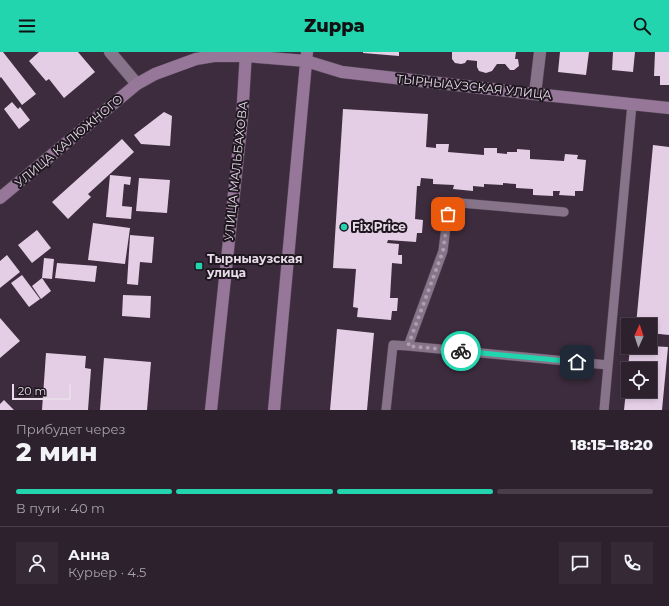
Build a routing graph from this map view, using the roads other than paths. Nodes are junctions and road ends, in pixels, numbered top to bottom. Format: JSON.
{"nodes":[{"id":1,"x":110,"y":52,"type":"edge"},
{"id":2,"x":540,"y":52,"type":"edge"},
{"id":3,"x":246,"y":54,"type":"edge"},
{"id":4,"x":306,"y":56,"type":"edge"},
{"id":5,"x":137,"y":84,"type":"junction"},
{"id":6,"x":536,"y":94,"type":"junction"},
{"id":7,"x":632,"y":104,"type":"junction"},
{"id":8,"x":669,"y":108,"type":"edge"},
{"id":9,"x":0,"y":198,"type":"edge"},
{"id":10,"x":564,"y":212,"type":"dead end"},
{"id":11,"x":408,"y":346,"type":"junction"},
{"id":12,"x":608,"y":365,"type":"junction"},
{"id":13,"x":211,"y":410,"type":"edge"},
{"id":14,"x":274,"y":410,"type":"edge"},
{"id":15,"x":386,"y":410,"type":"edge"},
{"id":16,"x":604,"y":410,"type":"edge"}],
"edges":[{"from":1,"to":5,"type":"street"},
{"from":2,"to":6,"type":"street"},
{"from":3,"to":4,"type":"street","name":"ТЫРНЫАУЗСКАЯ УЛИЦА"},
{"from":3,"to":5,"type":"street","name":"ТЫРНЫАУЗСКАЯ УЛИЦА"},
{"from":3,"to":13,"type":"street","name":"УЛИЦА МАЛЬБАХОВА"},
{"from":4,"to":6,"type":"street","name":"ТЫРНЫАУЗСКАЯ УЛИЦА"},
{"from":4,"to":14,"type":"street"},
{"from":5,"to":9,"type":"street","name":"УЛИЦА КАЛЮЖНОГО"},
{"from":6,"to":7,"type":"street","name":"ТЫРНЫАУЗСКАЯ УЛИЦА"},
{"from":7,"to":8,"type":"street","name":"ТЫРНЫАУЗСКАЯ УЛИЦА"},
{"from":7,"to":12,"type":"lane"},
{"from":10,"to":11,"type":"lane"},
{"from":11,"to":12,"type":"lane"},
{"from":11,"to":15,"type":"lane"},
{"from":12,"to":16,"type":"lane"}]}
